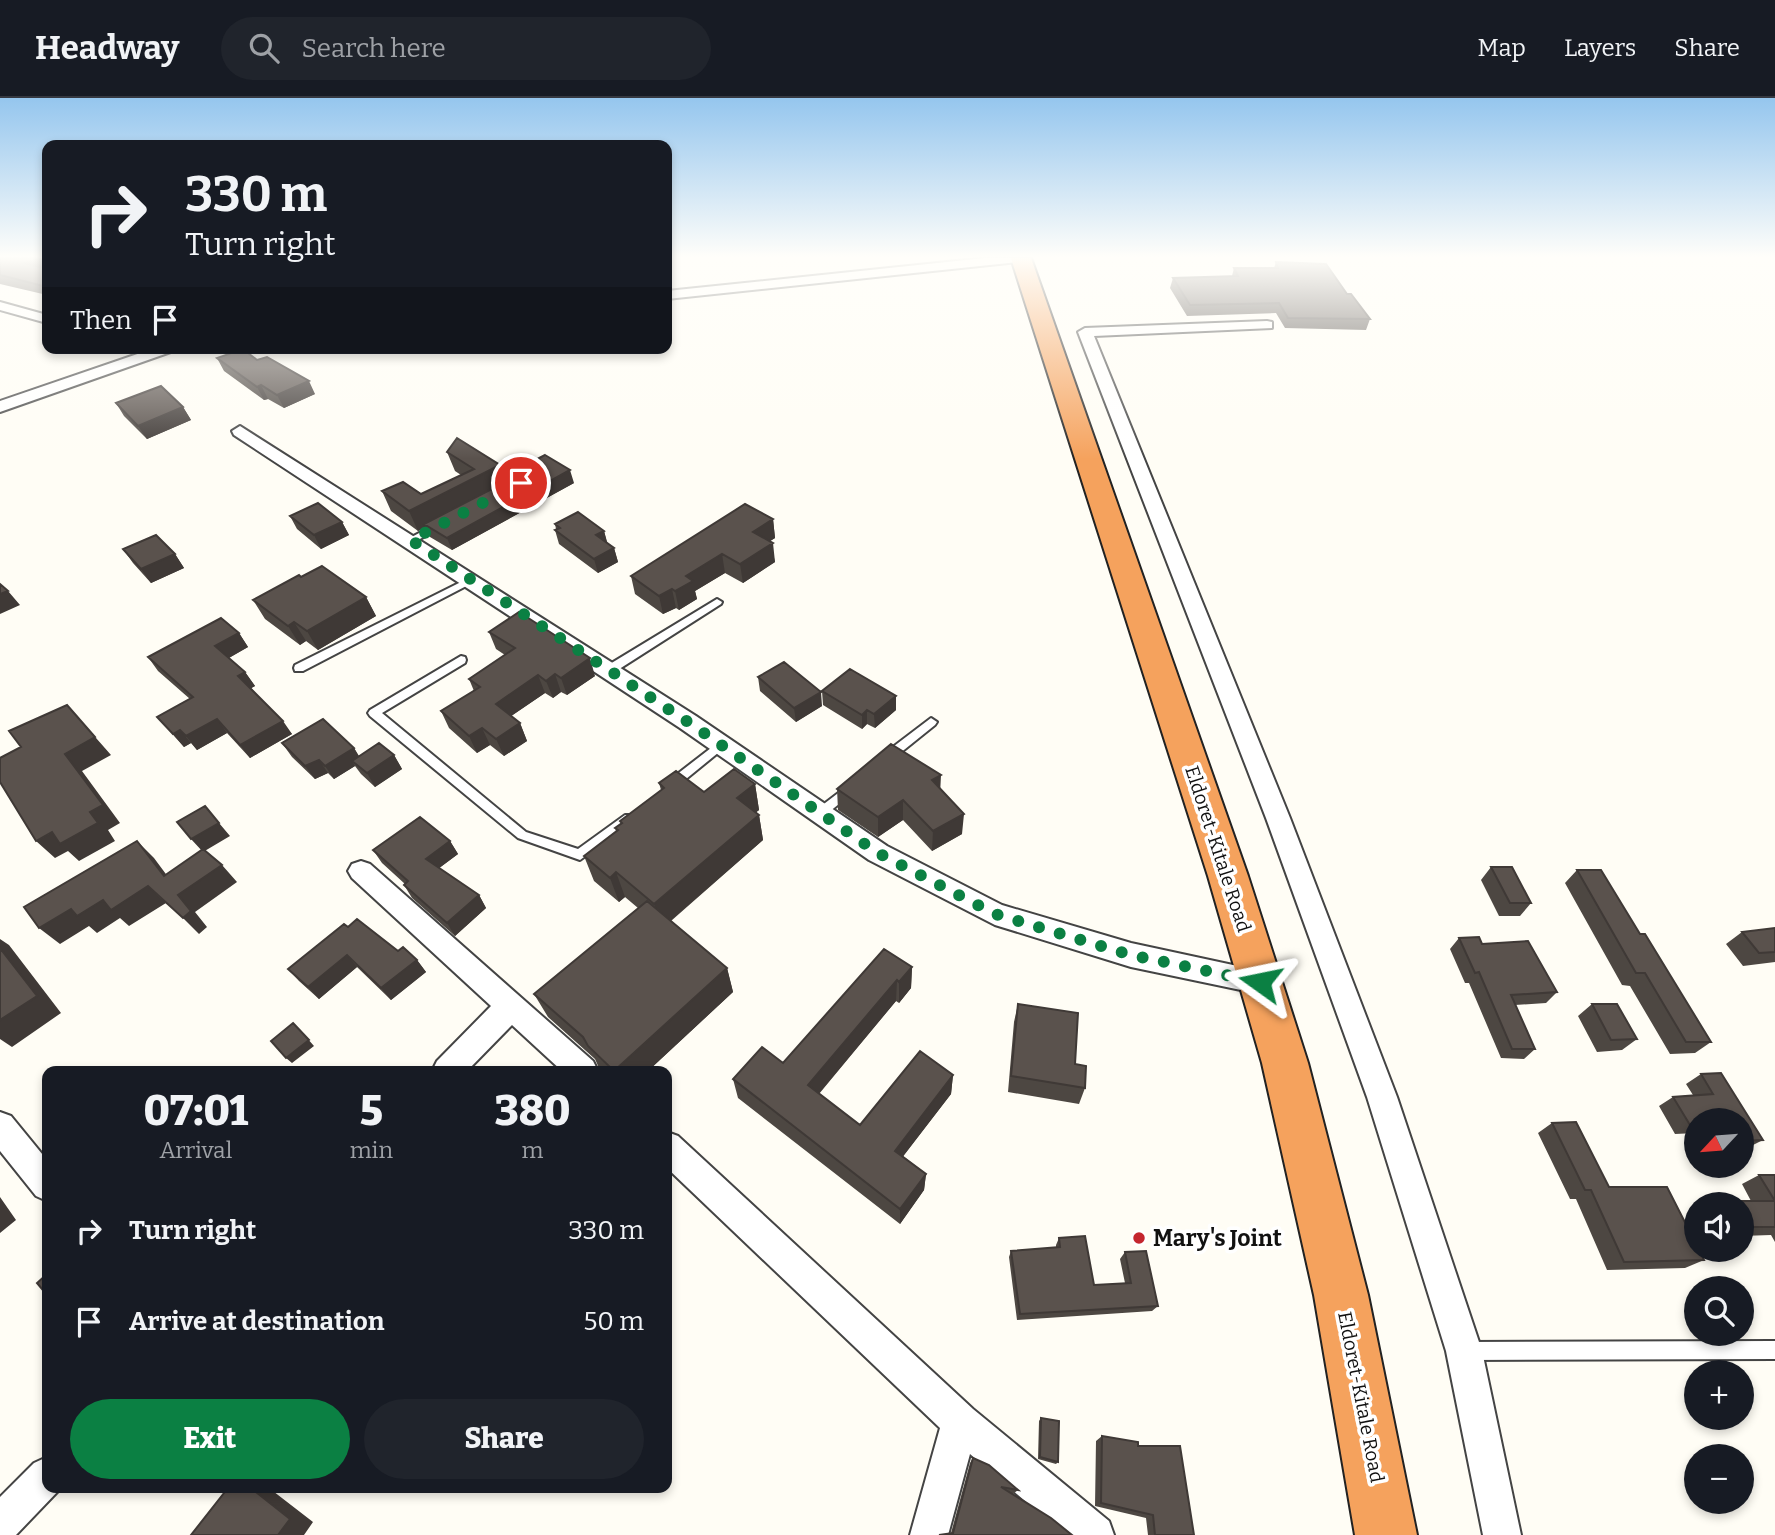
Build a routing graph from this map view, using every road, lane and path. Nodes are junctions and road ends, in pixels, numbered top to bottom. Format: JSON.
{"nodes":[{"id":1,"x":1042,"y":325,"type":"edge"},
{"id":2,"x":1265,"y":325,"type":"edge"},
{"id":3,"x":149,"y":354,"type":"edge"},
{"id":4,"x":0,"y":407,"type":"edge"},
{"id":5,"x":240,"y":431,"type":"dead end"},
{"id":6,"x":448,"y":521,"type":"edge"},
{"id":7,"x":411,"y":540,"type":"junction"},
{"id":8,"x":471,"y":579,"type":"junction"},
{"id":9,"x":717,"y":602,"type":"dead end"},
{"id":10,"x":461,"y":660,"type":"dead end"},
{"id":11,"x":299,"y":668,"type":"dead end"},
{"id":12,"x":609,"y":670,"type":"junction"},
{"id":13,"x":931,"y":722,"type":"dead end"},
{"id":14,"x":720,"y":745,"type":"junction"},
{"id":15,"x":879,"y":765,"type":"edge"},
{"id":16,"x":859,"y":781,"type":"edge"},
{"id":17,"x":657,"y":795,"type":"edge"},
{"id":18,"x":636,"y":812,"type":"edge"},
{"id":19,"x":820,"y":813,"type":"junction"},
{"id":20,"x":360,"y":871,"type":"dead end"},
{"id":21,"x":1260,"y":982,"type":"junction"},
{"id":22,"x":511,"y":1006,"type":"junction"},
{"id":23,"x":452,"y":1066,"type":"edge"},
{"id":24,"x":577,"y":1066,"type":"edge"},
{"id":25,"x":1,"y":1132,"type":"edge"},
{"id":26,"x":672,"y":1152,"type":"edge"},
{"id":27,"x":42,"y":1179,"type":"edge"},
{"id":28,"x":1775,"y":1350,"type":"edge"},
{"id":29,"x":1464,"y":1352,"type":"junction"},
{"id":30,"x":960,"y":1422,"type":"junction"},
{"id":31,"x":42,"y":1482,"type":"edge"},
{"id":32,"x":8,"y":1521,"type":"edge"},
{"id":33,"x":929,"y":1535,"type":"edge"},
{"id":34,"x":1095,"y":1535,"type":"edge"},
{"id":35,"x":1386,"y":1535,"type":"edge"},
{"id":36,"x":1502,"y":1535,"type":"edge"}],
"edges":[{"from":1,"to":21,"type":"highway","name":"Eldoret-Kitale Road"},
{"from":2,"to":29,"type":"street"},
{"from":3,"to":4,"type":"street"},
{"from":5,"to":7,"type":"street"},
{"from":6,"to":7,"type":"lane"},
{"from":7,"to":8,"type":"street"},
{"from":8,"to":11,"type":"lane"},
{"from":8,"to":12,"type":"street"},
{"from":9,"to":12,"type":"lane"},
{"from":10,"to":18,"type":"lane"},
{"from":12,"to":14,"type":"street"},
{"from":13,"to":15,"type":"lane"},
{"from":14,"to":17,"type":"lane"},
{"from":14,"to":19,"type":"street"},
{"from":16,"to":19,"type":"lane"},
{"from":19,"to":21,"type":"street"},
{"from":20,"to":22,"type":"street"},
{"from":21,"to":35,"type":"highway","name":"Eldoret-Kitale Road"},
{"from":22,"to":23,"type":"street"},
{"from":22,"to":24,"type":"street"},
{"from":25,"to":27,"type":"street"},
{"from":26,"to":30,"type":"street"},
{"from":28,"to":29,"type":"lane"},
{"from":29,"to":36,"type":"street"},
{"from":30,"to":33,"type":"street"},
{"from":30,"to":34,"type":"street"},
{"from":31,"to":32,"type":"street"}]}
